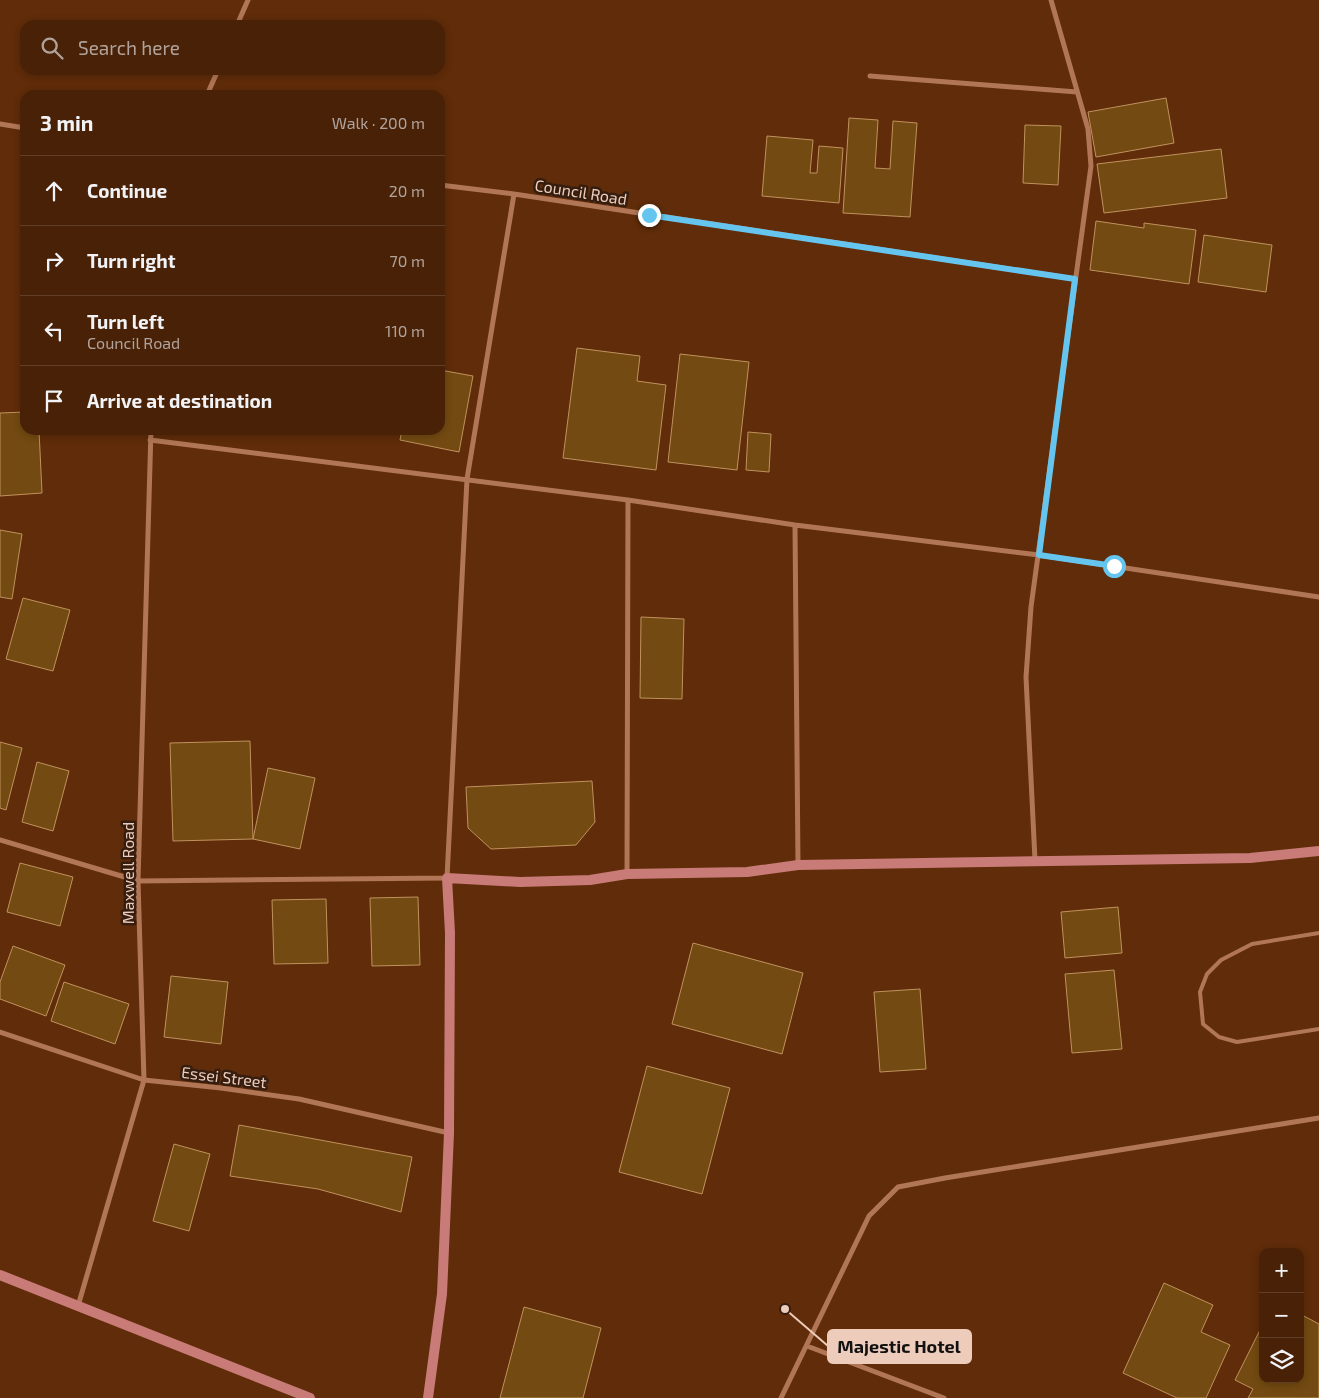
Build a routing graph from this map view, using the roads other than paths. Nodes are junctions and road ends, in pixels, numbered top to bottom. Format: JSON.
{"nodes":[{"id":1,"x":248,"y":0,"type":"edge"},
{"id":2,"x":1051,"y":0,"type":"edge"},
{"id":3,"x":239,"y":20,"type":"edge"},
{"id":4,"x":216,"y":75,"type":"edge"},
{"id":5,"x":870,"y":76,"type":"dead end"},
{"id":6,"x":209,"y":90,"type":"edge"},
{"id":7,"x":1077,"y":92,"type":"junction"},
{"id":8,"x":0,"y":124,"type":"edge"},
{"id":9,"x":20,"y":127,"type":"edge"},
{"id":10,"x":445,"y":186,"type":"edge"},
{"id":11,"x":514,"y":194,"type":"junction"},
{"id":12,"x":1075,"y":279,"type":"junction"},
{"id":13,"x":150,"y":435,"type":"edge"},
{"id":14,"x":150,"y":440,"type":"junction"},
{"id":15,"x":467,"y":479,"type":"junction"},
{"id":16,"x":628,"y":500,"type":"junction"},
{"id":17,"x":795,"y":525,"type":"junction"},
{"id":18,"x":1039,"y":555,"type":"junction"},
{"id":19,"x":1319,"y":597,"type":"edge"},
{"id":20,"x":0,"y":840,"type":"edge"},
{"id":21,"x":1319,"y":851,"type":"edge"},
{"id":22,"x":1035,"y":860,"type":"junction"},
{"id":23,"x":798,"y":865,"type":"junction"},
{"id":24,"x":627,"y":874,"type":"junction"},
{"id":25,"x":447,"y":878,"type":"junction"},
{"id":26,"x":138,"y":881,"type":"junction"},
{"id":27,"x":1319,"y":933,"type":"edge"},
{"id":28,"x":1319,"y":1030,"type":"edge"},
{"id":29,"x":0,"y":1032,"type":"edge"},
{"id":30,"x":144,"y":1080,"type":"junction"},
{"id":31,"x":1319,"y":1118,"type":"edge"},
{"id":32,"x":449,"y":1132,"type":"junction"},
{"id":33,"x":0,"y":1275,"type":"edge"},
{"id":34,"x":78,"y":1307,"type":"junction"},
{"id":35,"x":807,"y":1346,"type":"junction"},
{"id":36,"x":310,"y":1398,"type":"edge"},
{"id":37,"x":428,"y":1398,"type":"edge"},
{"id":38,"x":781,"y":1398,"type":"edge"},
{"id":39,"x":944,"y":1398,"type":"edge"}],
"edges":[{"from":1,"to":3,"type":"street"},
{"from":2,"to":7,"type":"street"},
{"from":4,"to":6,"type":"street"},
{"from":5,"to":7,"type":"street"},
{"from":7,"to":12,"type":"street"},
{"from":8,"to":9,"type":"street"},
{"from":10,"to":11,"type":"street","name":"Council Road"},
{"from":11,"to":12,"type":"street","name":"Council Road"},
{"from":11,"to":15,"type":"street"},
{"from":12,"to":18,"type":"street"},
{"from":13,"to":14,"type":"street","name":"Maxwell Road"},
{"from":14,"to":15,"type":"street"},
{"from":14,"to":26,"type":"street","name":"Maxwell Road"},
{"from":15,"to":16,"type":"street"},
{"from":15,"to":25,"type":"street"},
{"from":16,"to":17,"type":"street"},
{"from":16,"to":24,"type":"street"},
{"from":17,"to":18,"type":"street"},
{"from":17,"to":23,"type":"street"},
{"from":18,"to":19,"type":"street"},
{"from":18,"to":22,"type":"street"},
{"from":20,"to":26,"type":"street"},
{"from":21,"to":22,"type":"street"},
{"from":22,"to":23,"type":"street"},
{"from":23,"to":24,"type":"street"},
{"from":24,"to":25,"type":"street"},
{"from":25,"to":26,"type":"street"},
{"from":25,"to":32,"type":"street"},
{"from":26,"to":30,"type":"street","name":"Maxwell Road"},
{"from":27,"to":28,"type":"lane"},
{"from":29,"to":30,"type":"street","name":"Essei Street"},
{"from":30,"to":32,"type":"street","name":"Essei Street"},
{"from":30,"to":34,"type":"street","name":"Maxwell Road"},
{"from":31,"to":35,"type":"street"},
{"from":32,"to":37,"type":"street"},
{"from":33,"to":34,"type":"street"},
{"from":34,"to":36,"type":"street"},
{"from":35,"to":38,"type":"street"},
{"from":35,"to":39,"type":"street"}]}
